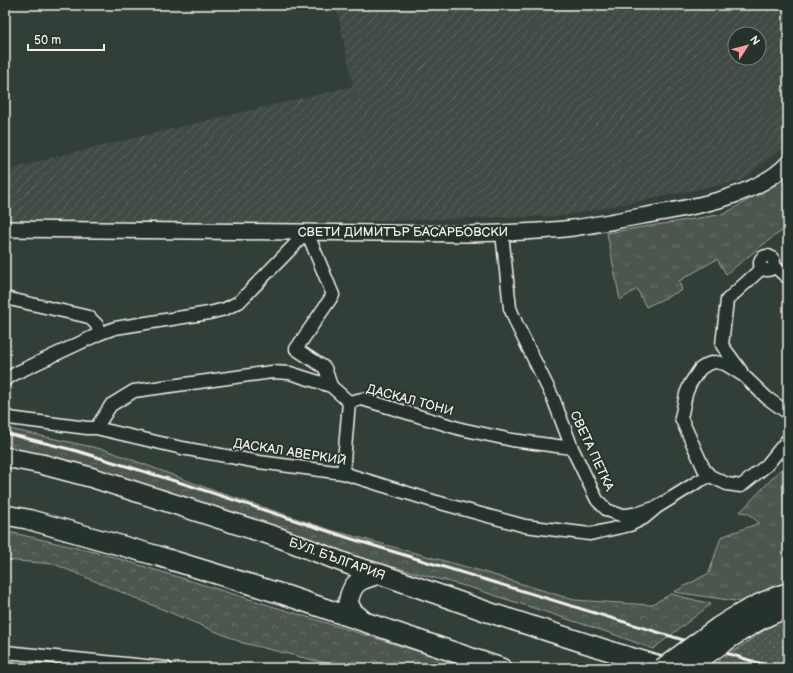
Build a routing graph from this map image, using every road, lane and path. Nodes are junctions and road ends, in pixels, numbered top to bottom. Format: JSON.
{"nodes":[{"id":1,"x":788,"y":164,"type":"edge"},
{"id":2,"x":5,"y":229,"type":"edge"},
{"id":3,"x":307,"y":232,"type":"junction"},
{"id":4,"x":502,"y":233,"type":"junction"},
{"id":5,"x":788,"y":278,"type":"edge"},
{"id":6,"x":5,"y":298,"type":"edge"},
{"id":7,"x":99,"y":334,"type":"junction"},
{"id":8,"x":744,"y":376,"type":"junction"},
{"id":9,"x":5,"y":380,"type":"edge"},
{"id":10,"x":331,"y":386,"type":"junction"},
{"id":11,"x":349,"y":402,"type":"junction"},
{"id":12,"x":788,"y":413,"type":"edge"},
{"id":13,"x":5,"y":414,"type":"edge"},
{"id":14,"x":96,"y":428,"type":"junction"},
{"id":15,"x":788,"y":439,"type":"edge"},
{"id":16,"x":572,"y":448,"type":"junction"},
{"id":17,"x":5,"y":457,"type":"edge"},
{"id":18,"x":343,"y":473,"type":"junction"},
{"id":19,"x":710,"y":476,"type":"junction"},
{"id":20,"x":657,"y":507,"type":"junction"},
{"id":21,"x":5,"y":515,"type":"edge"},
{"id":22,"x":350,"y":565,"type":"junction"},
{"id":23,"x":380,"y":574,"type":"junction"},
{"id":24,"x":788,"y":592,"type":"edge"},
{"id":25,"x":313,"y":605,"type":"junction"},
{"id":26,"x":788,"y":609,"type":"edge"},
{"id":27,"x":366,"y":623,"type":"junction"},
{"id":28,"x":725,"y":632,"type":"junction"},
{"id":29,"x":5,"y":652,"type":"edge"},
{"id":30,"x":166,"y":668,"type":"edge"},
{"id":31,"x":501,"y":668,"type":"edge"},
{"id":32,"x":662,"y":668,"type":"edge"},
{"id":33,"x":667,"y":668,"type":"edge"},
{"id":34,"x":688,"y":668,"type":"edge"}],
"edges":[{"from":1,"to":4,"type":"street","name":"СВЕТИ ДИМИТЪР БАСАРБОВСКИ"},
{"from":2,"to":3,"type":"street","name":"СВЕТИ ДИМИТЪР БАСАРБОВСКИ"},
{"from":3,"to":4,"type":"street","name":"СВЕТИ ДИМИТЪР БАСАРБОВСКИ"},
{"from":3,"to":7,"type":"street"},
{"from":3,"to":10,"type":"street"},
{"from":4,"to":16,"type":"street","name":"СВЕТА ПЕТКА"},
{"from":5,"to":8,"type":"street"},
{"from":6,"to":7,"type":"street"},
{"from":7,"to":9,"type":"street"},
{"from":8,"to":12,"type":"street"},
{"from":8,"to":19,"type":"street"},
{"from":10,"to":11,"type":"street","name":"ДАСКАЛ ТОНИ"},
{"from":10,"to":14,"type":"street","name":"ДАСКАЛ ТОНИ"},
{"from":11,"to":16,"type":"street","name":"ДАСКАЛ ТОНИ"},
{"from":11,"to":18,"type":"street"},
{"from":13,"to":14,"type":"street","name":"ДАСКАЛ АВЕРКИЙ"},
{"from":14,"to":18,"type":"street","name":"ДАСКАЛ АВЕРКИЙ"},
{"from":15,"to":19,"type":"street"},
{"from":16,"to":20,"type":"street","name":"СВЕТА ПЕТКА"},
{"from":17,"to":22,"type":"highway","name":"БУЛ. БЪЛГАРИЯ"},
{"from":18,"to":20,"type":"street","name":"ДАСКАЛ АВЕРКИЙ"},
{"from":19,"to":20,"type":"street","name":"СВЕТА ПЕТКА"},
{"from":21,"to":25,"type":"highway"},
{"from":22,"to":23,"type":"highway","name":"БУЛ. БЪЛГАРИЯ"},
{"from":22,"to":25,"type":"highway"},
{"from":23,"to":27,"type":"highway"},
{"from":23,"to":33,"type":"highway","name":"БУЛ. БЪЛГАРИЯ"},
{"from":24,"to":28,"type":"main road"},
{"from":25,"to":27,"type":"highway"},
{"from":26,"to":28,"type":"main road"},
{"from":27,"to":31,"type":"highway"},
{"from":28,"to":32,"type":"main road","bridge":true},
{"from":28,"to":34,"type":"main road","bridge":true},
{"from":29,"to":30,"type":"street"}]}
